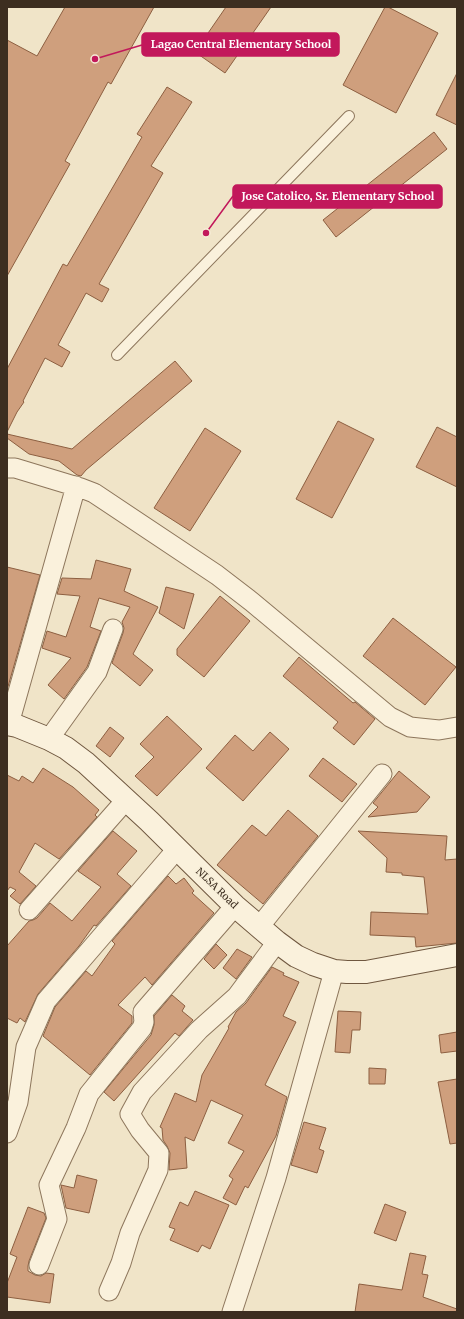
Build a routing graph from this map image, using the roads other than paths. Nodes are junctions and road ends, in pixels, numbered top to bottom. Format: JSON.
{"nodes":[{"id":1,"x":348,"y":116,"type":"dead end"},
{"id":2,"x":117,"y":355,"type":"dead end"},
{"id":3,"x":7,"y":468,"type":"edge"},
{"id":4,"x":76,"y":486,"type":"junction"},
{"id":5,"x":113,"y":629,"type":"dead end"},
{"id":6,"x":8,"y":724,"type":"edge"},
{"id":7,"x":457,"y":727,"type":"edge"},
{"id":8,"x":49,"y":739,"type":"junction"},
{"id":9,"x":382,"y":774,"type":"dead end"},
{"id":10,"x":126,"y":800,"type":"junction"},
{"id":11,"x":177,"y":849,"type":"junction"},
{"id":12,"x":235,"y":906,"type":"junction"},
{"id":13,"x":29,"y":910,"type":"dead end"},
{"id":14,"x":259,"y":927,"type":"junction"},
{"id":15,"x":277,"y":942,"type":"junction"},
{"id":16,"x":457,"y":955,"type":"edge"},
{"id":17,"x":334,"y":971,"type":"junction"},
{"id":18,"x":7,"y":1133,"type":"edge"},
{"id":19,"x":40,"y":1265,"type":"dead end"},
{"id":20,"x":109,"y":1291,"type":"dead end"},
{"id":21,"x":232,"y":1312,"type":"edge"}],
"edges":[{"from":1,"to":2,"type":"lane"},
{"from":3,"to":4,"type":"street"},
{"from":4,"to":6,"type":"street"},
{"from":4,"to":7,"type":"street"},
{"from":5,"to":8,"type":"street"},
{"from":6,"to":8,"type":"main road","name":"NLSA Road"},
{"from":8,"to":10,"type":"main road","name":"NLSA Road"},
{"from":9,"to":14,"type":"street"},
{"from":10,"to":11,"type":"main road","name":"NLSA Road"},
{"from":10,"to":13,"type":"street"},
{"from":11,"to":12,"type":"main road","name":"NLSA Road"},
{"from":11,"to":18,"type":"street"},
{"from":12,"to":14,"type":"main road","name":"NLSA Road"},
{"from":12,"to":19,"type":"street"},
{"from":14,"to":15,"type":"main road","name":"NLSA Road"},
{"from":15,"to":17,"type":"main road","name":"NLSA Road"},
{"from":15,"to":20,"type":"street"},
{"from":16,"to":17,"type":"main road","name":"NLSA Road"},
{"from":17,"to":21,"type":"street"}]}
